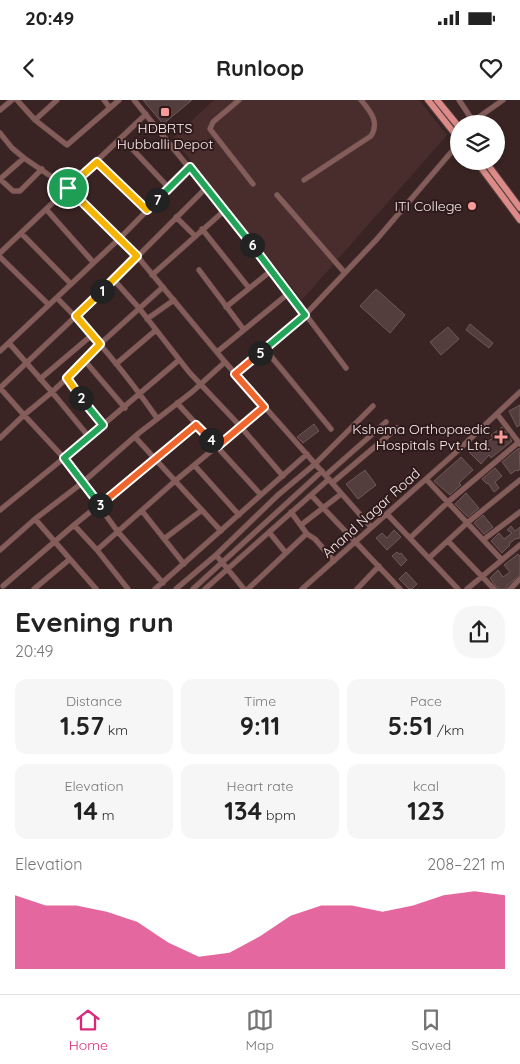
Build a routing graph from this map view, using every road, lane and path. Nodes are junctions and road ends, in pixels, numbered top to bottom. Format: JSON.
{"nodes":[{"id":1,"x":12,"y":100,"type":"edge"},
{"id":2,"x":17,"y":100,"type":"edge"},
{"id":3,"x":56,"y":100,"type":"edge"},
{"id":4,"x":104,"y":100,"type":"edge"},
{"id":5,"x":119,"y":100,"type":"edge"},
{"id":6,"x":134,"y":100,"type":"edge"},
{"id":7,"x":239,"y":100,"type":"edge"},
{"id":8,"x":361,"y":100,"type":"edge"},
{"id":9,"x":428,"y":100,"type":"edge"},
{"id":10,"x":437,"y":100,"type":"edge"},
{"id":11,"x":458,"y":100,"type":"edge"},
{"id":12,"x":503,"y":100,"type":"edge"},
{"id":13,"x":110,"y":108,"type":"junction"},
{"id":14,"x":0,"y":110,"type":"edge"},
{"id":15,"x":146,"y":114,"type":"junction"},
{"id":16,"x":467,"y":115,"type":"edge"},
{"id":17,"x":481,"y":115,"type":"edge"},
{"id":18,"x":450,"y":116,"type":"edge"},
{"id":19,"x":35,"y":120,"type":"junction"},
{"id":20,"x":450,"y":128,"type":"edge"},
{"id":21,"x":0,"y":134,"type":"edge"},
{"id":22,"x":122,"y":138,"type":"junction"},
{"id":23,"x":450,"y":154,"type":"edge"},
{"id":24,"x":24,"y":158,"type":"junction"},
{"id":25,"x":97,"y":162,"type":"junction"},
{"id":26,"x":190,"y":167,"type":"junction"},
{"id":27,"x":42,"y":169,"type":"junction"},
{"id":28,"x":483,"y":170,"type":"edge"},
{"id":29,"x":492,"y":170,"type":"edge"},
{"id":30,"x":304,"y":180,"type":"dead end"},
{"id":31,"x":253,"y":184,"type":"dead end"},
{"id":32,"x":68,"y":188,"type":"junction"},
{"id":33,"x":169,"y":188,"type":"junction"},
{"id":34,"x":206,"y":188,"type":"junction"},
{"id":35,"x":277,"y":195,"type":"dead end"},
{"id":36,"x":520,"y":208,"type":"edge"},
{"id":37,"x":46,"y":209,"type":"junction"},
{"id":38,"x":147,"y":210,"type":"junction"},
{"id":39,"x":225,"y":210,"type":"junction"},
{"id":40,"x":176,"y":217,"type":"junction"},
{"id":41,"x":520,"y":220,"type":"edge"},
{"id":42,"x":202,"y":230,"type":"junction"},
{"id":43,"x":21,"y":233,"type":"junction"},
{"id":44,"x":195,"y":236,"type":"junction"},
{"id":45,"x":120,"y":238,"type":"junction"},
{"id":46,"x":0,"y":253,"type":"edge"},
{"id":47,"x":137,"y":256,"type":"junction"},
{"id":48,"x":0,"y":257,"type":"edge"},
{"id":49,"x":93,"y":262,"type":"junction"},
{"id":50,"x":199,"y":270,"type":"dead end"},
{"id":51,"x":272,"y":270,"type":"junction"},
{"id":52,"x":345,"y":273,"type":"junction"},
{"id":53,"x":152,"y":275,"type":"junction"},
{"id":54,"x":114,"y":280,"type":"junction"},
{"id":55,"x":71,"y":284,"type":"junction"},
{"id":56,"x":163,"y":287,"type":"junction"},
{"id":57,"x":250,"y":288,"type":"junction"},
{"id":58,"x":289,"y":293,"type":"junction"},
{"id":59,"x":57,"y":298,"type":"junction"},
{"id":60,"x":174,"y":300,"type":"junction"},
{"id":61,"x":49,"y":305,"type":"junction"},
{"id":62,"x":226,"y":307,"type":"junction"},
{"id":63,"x":139,"y":308,"type":"junction"},
{"id":64,"x":305,"y":315,"type":"junction"},
{"id":65,"x":76,"y":316,"type":"junction"},
{"id":66,"x":147,"y":319,"type":"junction"},
{"id":67,"x":156,"y":330,"type":"junction"},
{"id":68,"x":244,"y":330,"type":"junction"},
{"id":69,"x":92,"y":335,"type":"junction"},
{"id":70,"x":9,"y":343,"type":"junction"},
{"id":71,"x":100,"y":344,"type":"junction"},
{"id":72,"x":265,"y":349,"type":"junction"},
{"id":73,"x":0,"y":351,"type":"edge"},
{"id":74,"x":217,"y":352,"type":"junction"},
{"id":75,"x":179,"y":360,"type":"junction"},
{"id":76,"x":85,"y":361,"type":"junction"},
{"id":77,"x":225,"y":362,"type":"junction"},
{"id":78,"x":26,"y":363,"type":"junction"},
{"id":79,"x":116,"y":364,"type":"junction"},
{"id":80,"x":346,"y":368,"type":"dead end"},
{"id":81,"x":235,"y":374,"type":"junction"},
{"id":82,"x":67,"y":378,"type":"junction"},
{"id":83,"x":40,"y":379,"type":"junction"},
{"id":84,"x":200,"y":384,"type":"junction"},
{"id":85,"x":0,"y":388,"type":"edge"},
{"id":86,"x":52,"y":392,"type":"junction"},
{"id":87,"x":520,"y":392,"type":"edge"},
{"id":88,"x":140,"y":394,"type":"junction"},
{"id":89,"x":178,"y":403,"type":"junction"},
{"id":90,"x":374,"y":406,"type":"dead end"},
{"id":91,"x":264,"y":407,"type":"junction"},
{"id":92,"x":125,"y":408,"type":"junction"},
{"id":93,"x":497,"y":414,"type":"junction"},
{"id":94,"x":24,"y":415,"type":"junction"},
{"id":95,"x":157,"y":418,"type":"junction"},
{"id":96,"x":386,"y":422,"type":"dead end"},
{"id":97,"x":103,"y":425,"type":"junction"},
{"id":98,"x":196,"y":425,"type":"junction"},
{"id":99,"x":241,"y":427,"type":"junction"},
{"id":100,"x":397,"y":428,"type":"dead end"},
{"id":101,"x":331,"y":429,"type":"dead end"},
{"id":102,"x":89,"y":437,"type":"junction"},
{"id":103,"x":135,"y":437,"type":"junction"},
{"id":104,"x":0,"y":438,"type":"edge"},
{"id":105,"x":519,"y":443,"type":"edge"},
{"id":106,"x":218,"y":446,"type":"junction"},
{"id":107,"x":307,"y":454,"type":"junction"},
{"id":108,"x":64,"y":458,"type":"junction"},
{"id":109,"x":155,"y":460,"type":"junction"},
{"id":110,"x":316,"y":464,"type":"junction"},
{"id":111,"x":195,"y":466,"type":"junction"},
{"id":112,"x":283,"y":476,"type":"junction"},
{"id":113,"x":327,"y":477,"type":"junction"},
{"id":114,"x":426,"y":479,"type":"junction"},
{"id":115,"x":520,"y":480,"type":"edge"},
{"id":116,"x":175,"y":481,"type":"junction"},
{"id":117,"x":82,"y":483,"type":"junction"},
{"id":118,"x":341,"y":494,"type":"junction"},
{"id":119,"x":261,"y":495,"type":"junction"},
{"id":120,"x":311,"y":495,"type":"junction"},
{"id":121,"x":448,"y":502,"type":"junction"},
{"id":122,"x":99,"y":506,"type":"junction"},
{"id":123,"x":323,"y":508,"type":"junction"},
{"id":124,"x":0,"y":510,"type":"edge"},
{"id":125,"x":202,"y":510,"type":"junction"},
{"id":126,"x":142,"y":511,"type":"junction"},
{"id":127,"x":291,"y":512,"type":"junction"},
{"id":128,"x":520,"y":512,"type":"edge"},
{"id":129,"x":387,"y":514,"type":"junction"},
{"id":130,"x":239,"y":515,"type":"junction"},
{"id":131,"x":35,"y":520,"type":"junction"},
{"id":132,"x":467,"y":523,"type":"junction"},
{"id":133,"x":74,"y":525,"type":"junction"},
{"id":134,"x":301,"y":525,"type":"junction"},
{"id":135,"x":371,"y":528,"type":"junction"},
{"id":136,"x":221,"y":531,"type":"junction"},
{"id":137,"x":118,"y":532,"type":"junction"},
{"id":138,"x":269,"y":532,"type":"junction"},
{"id":139,"x":308,"y":534,"type":"junction"},
{"id":140,"x":410,"y":538,"type":"junction"},
{"id":141,"x":164,"y":539,"type":"junction"},
{"id":142,"x":483,"y":540,"type":"junction"},
{"id":143,"x":448,"y":541,"type":"junction"},
{"id":144,"x":54,"y":542,"type":"junction"},
{"id":145,"x":356,"y":542,"type":"junction"},
{"id":146,"x":520,"y":545,"type":"edge"},
{"id":147,"x":0,"y":550,"type":"edge"},
{"id":148,"x":97,"y":550,"type":"junction"},
{"id":149,"x":286,"y":553,"type":"junction"},
{"id":150,"x":216,"y":555,"type":"junction"},
{"id":151,"x":429,"y":558,"type":"junction"},
{"id":152,"x":70,"y":559,"type":"junction"},
{"id":153,"x":502,"y":560,"type":"junction"},
{"id":154,"x":334,"y":561,"type":"junction"},
{"id":155,"x":222,"y":563,"type":"junction"},
{"id":156,"x":184,"y":564,"type":"junction"},
{"id":157,"x":379,"y":566,"type":"junction"},
{"id":158,"x":227,"y":569,"type":"junction"},
{"id":159,"x":482,"y":577,"type":"junction"},
{"id":160,"x":520,"y":580,"type":"edge"},
{"id":161,"x":163,"y":583,"type":"junction"},
{"id":162,"x":3,"y":585,"type":"edge"},
{"id":163,"x":38,"y":588,"type":"edge"},
{"id":164,"x":96,"y":589,"type":"edge"},
{"id":165,"x":128,"y":589,"type":"edge"},
{"id":166,"x":155,"y":589,"type":"edge"},
{"id":167,"x":176,"y":589,"type":"edge"},
{"id":168,"x":193,"y":589,"type":"edge"},
{"id":169,"x":205,"y":589,"type":"edge"},
{"id":170,"x":246,"y":589,"type":"edge"},
{"id":171,"x":302,"y":589,"type":"edge"},
{"id":172,"x":357,"y":589,"type":"edge"},
{"id":173,"x":400,"y":589,"type":"edge"},
{"id":174,"x":458,"y":589,"type":"edge"},
{"id":175,"x":467,"y":589,"type":"edge"},
{"id":176,"x":494,"y":589,"type":"edge"},
{"id":177,"x":510,"y":589,"type":"edge"}],
"edges":[{"from":1,"to":14,"type":"street"},
{"from":2,"to":19,"type":"street"},
{"from":3,"to":19,"type":"street"},
{"from":4,"to":13,"type":"street"},
{"from":5,"to":13,"type":"street"},
{"from":6,"to":15,"type":"street"},
{"from":7,"to":31,"type":"street"},
{"from":8,"to":30,"type":"street"},
{"from":9,"to":20,"type":"main road"},
{"from":10,"to":18,"type":"main road"},
{"from":11,"to":16,"type":"street"},
{"from":12,"to":17,"type":"street"},
{"from":13,"to":19,"type":"street"},
{"from":15,"to":22,"type":"street"},
{"from":15,"to":26,"type":"street"},
{"from":21,"to":24,"type":"street"},
{"from":22,"to":25,"type":"street"},
{"from":22,"to":33,"type":"street"},
{"from":23,"to":52,"type":"street"},
{"from":24,"to":27,"type":"street"},
{"from":24,"to":27,"type":"street"},
{"from":25,"to":32,"type":"street"},
{"from":25,"to":38,"type":"street"},
{"from":26,"to":33,"type":"street"},
{"from":26,"to":34,"type":"street"},
{"from":27,"to":32,"type":"street"},
{"from":28,"to":41,"type":"main road"},
{"from":29,"to":36,"type":"main road"},
{"from":32,"to":37,"type":"street"},
{"from":32,"to":45,"type":"street"},
{"from":33,"to":38,"type":"street"},
{"from":34,"to":39,"type":"street"},
{"from":34,"to":40,"type":"street"},
{"from":35,"to":52,"type":"street"},
{"from":37,"to":43,"type":"street"},
{"from":37,"to":49,"type":"street"},
{"from":38,"to":45,"type":"street"},
{"from":39,"to":42,"type":"street"},
{"from":39,"to":51,"type":"street"},
{"from":40,"to":44,"type":"street"},
{"from":40,"to":47,"type":"street"},
{"from":42,"to":44,"type":"street"},
{"from":42,"to":57,"type":"street"},
{"from":43,"to":46,"type":"street"},
{"from":43,"to":55,"type":"street"},
{"from":44,"to":53,"type":"street"},
{"from":45,"to":47,"type":"street"},
{"from":45,"to":49,"type":"street"},
{"from":47,"to":53,"type":"street"},
{"from":47,"to":54,"type":"street"},
{"from":48,"to":61,"type":"street"},
{"from":49,"to":55,"type":"street"},
{"from":50,"to":62,"type":"street"},
{"from":51,"to":57,"type":"street"},
{"from":51,"to":58,"type":"street"},
{"from":52,"to":64,"type":"street"},
{"from":53,"to":56,"type":"street"},
{"from":54,"to":63,"type":"street"},
{"from":54,"to":65,"type":"street"},
{"from":55,"to":59,"type":"street"},
{"from":56,"to":60,"type":"street"},
{"from":56,"to":63,"type":"street"},
{"from":57,"to":62,"type":"street"},
{"from":58,"to":64,"type":"street"},
{"from":58,"to":68,"type":"street"},
{"from":59,"to":61,"type":"street"},
{"from":59,"to":65,"type":"street"},
{"from":60,"to":66,"type":"street"},
{"from":60,"to":74,"type":"street"},
{"from":61,"to":70,"type":"street"},
{"from":62,"to":68,"type":"street"},
{"from":63,"to":66,"type":"street"},
{"from":63,"to":71,"type":"street"},
{"from":64,"to":72,"type":"street"},
{"from":64,"to":80,"type":"street"},
{"from":65,"to":69,"type":"street"},
{"from":65,"to":78,"type":"street"},
{"from":66,"to":67,"type":"street"},
{"from":67,"to":75,"type":"street"},
{"from":67,"to":79,"type":"street"},
{"from":68,"to":74,"type":"street"},
{"from":69,"to":71,"type":"street"},
{"from":69,"to":83,"type":"street"},
{"from":70,"to":73,"type":"street"},
{"from":70,"to":78,"type":"street"},
{"from":71,"to":76,"type":"street"},
{"from":71,"to":79,"type":"street"},
{"from":72,"to":81,"type":"street"},
{"from":72,"to":101,"type":"street"},
{"from":74,"to":77,"type":"street"},
{"from":75,"to":84,"type":"street"},
{"from":75,"to":88,"type":"street"},
{"from":76,"to":82,"type":"street"},
{"from":76,"to":92,"type":"street"},
{"from":77,"to":81,"type":"street"},
{"from":77,"to":84,"type":"street"},
{"from":78,"to":83,"type":"street"},
{"from":78,"to":85,"type":"street"},
{"from":79,"to":88,"type":"street"},
{"from":81,"to":91,"type":"street"},
{"from":82,"to":86,"type":"street"},
{"from":82,"to":97,"type":"street"},
{"from":83,"to":86,"type":"street"},
{"from":84,"to":89,"type":"street"},
{"from":84,"to":99,"type":"street"},
{"from":85,"to":94,"type":"street"},
{"from":86,"to":94,"type":"street"},
{"from":86,"to":102,"type":"street"},
{"from":87,"to":93,"type":"street","name":"Anand Nagar Road"},
{"from":88,"to":92,"type":"street"},
{"from":88,"to":95,"type":"street"},
{"from":89,"to":95,"type":"street"},
{"from":89,"to":98,"type":"street"},
{"from":90,"to":110,"type":"street"},
{"from":91,"to":99,"type":"street"},
{"from":91,"to":107,"type":"street"},
{"from":92,"to":97,"type":"street"},
{"from":93,"to":105,"type":"street"},
{"from":93,"to":114,"type":"street","name":"Anand Nagar Road"},
{"from":94,"to":104,"type":"street"},
{"from":94,"to":108,"type":"street"},
{"from":95,"to":103,"type":"street"},
{"from":96,"to":113,"type":"street"},
{"from":97,"to":102,"type":"street"},
{"from":98,"to":106,"type":"street"},
{"from":98,"to":109,"type":"street"},
{"from":99,"to":106,"type":"street"},
{"from":99,"to":112,"type":"street"},
{"from":100,"to":113,"type":"street"},
{"from":102,"to":108,"type":"street"},
{"from":103,"to":109,"type":"street"},
{"from":103,"to":117,"type":"street"},
{"from":105,"to":121,"type":"street"},
{"from":106,"to":111,"type":"street"},
{"from":106,"to":119,"type":"street"},
{"from":107,"to":110,"type":"street"},
{"from":107,"to":112,"type":"street"},
{"from":108,"to":117,"type":"street"},
{"from":108,"to":124,"type":"street"},
{"from":109,"to":116,"type":"street"},
{"from":109,"to":122,"type":"street"},
{"from":110,"to":113,"type":"street"},
{"from":110,"to":150,"type":"street"},
{"from":111,"to":116,"type":"street"},
{"from":111,"to":130,"type":"street"},
{"from":112,"to":119,"type":"street"},
{"from":113,"to":118,"type":"street"},
{"from":113,"to":120,"type":"street"},
{"from":113,"to":155,"type":"street"},
{"from":114,"to":121,"type":"street"},
{"from":114,"to":129,"type":"street","name":"Anand Nagar Road"},
{"from":115,"to":132,"type":"street"},
{"from":116,"to":125,"type":"street"},
{"from":116,"to":126,"type":"street"},
{"from":117,"to":122,"type":"street"},
{"from":117,"to":131,"type":"street"},
{"from":118,"to":123,"type":"street"},
{"from":118,"to":135,"type":"street"},
{"from":119,"to":130,"type":"street"},
{"from":120,"to":123,"type":"street"},
{"from":120,"to":127,"type":"street"},
{"from":121,"to":132,"type":"street"},
{"from":121,"to":140,"type":"street"},
{"from":122,"to":133,"type":"street"},
{"from":122,"to":137,"type":"street"},
{"from":123,"to":134,"type":"street"},
{"from":123,"to":145,"type":"street"},
{"from":125,"to":136,"type":"street"},
{"from":125,"to":141,"type":"street"},
{"from":126,"to":137,"type":"street"},
{"from":126,"to":141,"type":"street"},
{"from":127,"to":134,"type":"street"},
{"from":127,"to":138,"type":"street"},
{"from":128,"to":142,"type":"street"},
{"from":129,"to":135,"type":"street","name":"Anand Nagar Road"},
{"from":129,"to":140,"type":"street"},
{"from":130,"to":136,"type":"street"},
{"from":131,"to":144,"type":"street"},
{"from":131,"to":147,"type":"street"},
{"from":132,"to":142,"type":"street"},
{"from":132,"to":143,"type":"street"},
{"from":133,"to":144,"type":"street"},
{"from":133,"to":148,"type":"street"},
{"from":134,"to":139,"type":"street"},
{"from":135,"to":145,"type":"street","name":"Anand Nagar Road"},
{"from":136,"to":156,"type":"street"},
{"from":137,"to":148,"type":"street"},
{"from":137,"to":161,"type":"street"},
{"from":138,"to":149,"type":"street"},
{"from":138,"to":158,"type":"street"},
{"from":139,"to":149,"type":"street"},
{"from":139,"to":154,"type":"street"},
{"from":140,"to":151,"type":"street"},
{"from":141,"to":156,"type":"street"},
{"from":142,"to":153,"type":"street"},
{"from":143,"to":151,"type":"street"},
{"from":143,"to":159,"type":"street"},
{"from":144,"to":152,"type":"street"},
{"from":144,"to":162,"type":"street"},
{"from":145,"to":154,"type":"street","name":"Anand Nagar Road"},
{"from":145,"to":157,"type":"street"},
{"from":146,"to":153,"type":"street"},
{"from":148,"to":165,"type":"street"},
{"from":149,"to":170,"type":"street"},
{"from":150,"to":155,"type":"street"},
{"from":150,"to":167,"type":"street"},
{"from":151,"to":174,"type":"street"},
{"from":152,"to":163,"type":"street"},
{"from":152,"to":164,"type":"street"},
{"from":153,"to":159,"type":"street"},
{"from":154,"to":171,"type":"street","name":"Anand Nagar Road"},
{"from":155,"to":158,"type":"street"},
{"from":155,"to":168,"type":"street"},
{"from":156,"to":161,"type":"street"},
{"from":157,"to":172,"type":"street"},
{"from":157,"to":173,"type":"street"},
{"from":158,"to":169,"type":"street"},
{"from":158,"to":170,"type":"street"},
{"from":159,"to":175,"type":"street"},
{"from":159,"to":176,"type":"street"},
{"from":160,"to":177,"type":"street"},
{"from":161,"to":166,"type":"street"}]}
